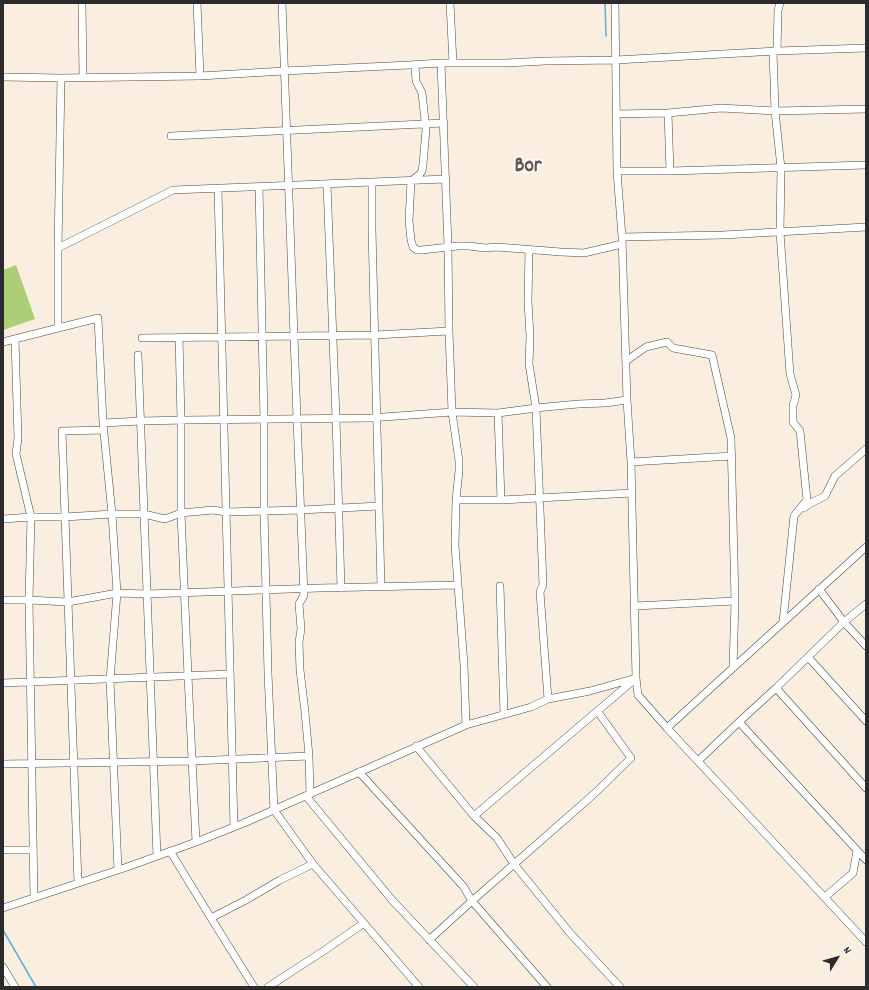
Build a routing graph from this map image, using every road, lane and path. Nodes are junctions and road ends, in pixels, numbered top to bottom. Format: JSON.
{"nodes":[{"id":1,"x":82,"y":3,"type":"edge"},
{"id":2,"x":197,"y":3,"type":"edge"},
{"id":3,"x":282,"y":3,"type":"edge"},
{"id":4,"x":450,"y":3,"type":"edge"},
{"id":5,"x":614,"y":3,"type":"edge"},
{"id":6,"x":780,"y":3,"type":"edge"},
{"id":7,"x":866,"y":48,"type":"edge"},
{"id":8,"x":775,"y":51,"type":"junction"},
{"id":9,"x":616,"y":60,"type":"junction"},
{"id":10,"x":453,"y":62,"type":"junction"},
{"id":11,"x":442,"y":63,"type":"junction"},
{"id":12,"x":414,"y":65,"type":"junction"},
{"id":13,"x":284,"y":71,"type":"junction"},
{"id":14,"x":200,"y":76,"type":"junction"},
{"id":15,"x":3,"y":77,"type":"edge"},
{"id":16,"x":61,"y":78,"type":"junction"},
{"id":17,"x":83,"y":78,"type":"junction"},
{"id":18,"x":866,"y":109,"type":"edge"},
{"id":19,"x":775,"y":111,"type":"junction"},
{"id":20,"x":668,"y":113,"type":"junction"},
{"id":21,"x":616,"y":114,"type":"junction"},
{"id":22,"x":444,"y":123,"type":"junction"},
{"id":23,"x":426,"y":124,"type":"junction"},
{"id":24,"x":287,"y":131,"type":"junction"},
{"id":25,"x":170,"y":136,"type":"dead end"},
{"id":26,"x":866,"y":166,"type":"edge"},
{"id":27,"x":781,"y":168,"type":"junction"},
{"id":28,"x":617,"y":171,"type":"junction"},
{"id":29,"x":670,"y":171,"type":"junction"},
{"id":30,"x":446,"y":179,"type":"junction"},
{"id":31,"x":411,"y":181,"type":"junction"},
{"id":32,"x":372,"y":182,"type":"junction"},
{"id":33,"x":327,"y":184,"type":"junction"},
{"id":34,"x":288,"y":186,"type":"junction"},
{"id":35,"x":259,"y":187,"type":"junction"},
{"id":36,"x":218,"y":188,"type":"junction"},
{"id":37,"x":866,"y":227,"type":"edge"},
{"id":38,"x":780,"y":232,"type":"junction"},
{"id":39,"x":622,"y":240,"type":"junction"},
{"id":40,"x":448,"y":246,"type":"junction"},
{"id":41,"x":58,"y":248,"type":"junction"},
{"id":42,"x":529,"y":249,"type":"junction"},
{"id":43,"x":58,"y":328,"type":"junction"},
{"id":44,"x":448,"y":331,"type":"junction"},
{"id":45,"x":333,"y":335,"type":"junction"},
{"id":46,"x":375,"y":335,"type":"junction"},
{"id":47,"x":222,"y":336,"type":"junction"},
{"id":48,"x":294,"y":336,"type":"junction"},
{"id":49,"x":179,"y":337,"type":"junction"},
{"id":50,"x":262,"y":337,"type":"junction"},
{"id":51,"x":142,"y":338,"type":"dead end"},
{"id":52,"x":15,"y":339,"type":"junction"},
{"id":53,"x":3,"y":342,"type":"edge"},
{"id":54,"x":138,"y":355,"type":"dead end"},
{"id":55,"x":626,"y":361,"type":"junction"},
{"id":56,"x":628,"y":400,"type":"junction"},
{"id":57,"x":536,"y":408,"type":"junction"},
{"id":58,"x":452,"y":412,"type":"junction"},
{"id":59,"x":498,"y":413,"type":"junction"},
{"id":60,"x":336,"y":418,"type":"junction"},
{"id":61,"x":377,"y":418,"type":"junction"},
{"id":62,"x":264,"y":419,"type":"junction"},
{"id":63,"x":296,"y":419,"type":"junction"},
{"id":64,"x":181,"y":420,"type":"junction"},
{"id":65,"x":224,"y":420,"type":"junction"},
{"id":66,"x":142,"y":421,"type":"junction"},
{"id":67,"x":104,"y":427,"type":"junction"},
{"id":68,"x":866,"y":449,"type":"edge"},
{"id":69,"x":732,"y":456,"type":"junction"},
{"id":70,"x":631,"y":462,"type":"junction"},
{"id":71,"x":632,"y":493,"type":"junction"},
{"id":72,"x":540,"y":498,"type":"junction"},
{"id":73,"x":456,"y":500,"type":"junction"},
{"id":74,"x":500,"y":500,"type":"junction"},
{"id":75,"x":379,"y":506,"type":"junction"},
{"id":76,"x":338,"y":508,"type":"junction"},
{"id":77,"x":301,"y":510,"type":"junction"},
{"id":78,"x":264,"y":511,"type":"junction"},
{"id":79,"x":226,"y":512,"type":"junction"},
{"id":80,"x":181,"y":513,"type":"junction"},
{"id":81,"x":112,"y":514,"type":"junction"},
{"id":82,"x":144,"y":514,"type":"junction"},
{"id":83,"x":794,"y":516,"type":"junction"},
{"id":84,"x":31,"y":517,"type":"junction"},
{"id":85,"x":65,"y":517,"type":"junction"},
{"id":86,"x":3,"y":519,"type":"edge"},
{"id":87,"x":866,"y":547,"type":"edge"},
{"id":88,"x":457,"y":585,"type":"junction"},
{"id":89,"x":500,"y":586,"type":"dead end"},
{"id":90,"x":381,"y":587,"type":"junction"},
{"id":91,"x":341,"y":588,"type":"junction"},
{"id":92,"x":304,"y":589,"type":"junction"},
{"id":93,"x":820,"y":589,"type":"junction"},
{"id":94,"x":266,"y":590,"type":"junction"},
{"id":95,"x":228,"y":592,"type":"junction"},
{"id":96,"x":117,"y":593,"type":"junction"},
{"id":97,"x":185,"y":593,"type":"junction"},
{"id":98,"x":147,"y":594,"type":"junction"},
{"id":99,"x":3,"y":600,"type":"edge"},
{"id":100,"x":28,"y":600,"type":"junction"},
{"id":101,"x":735,"y":601,"type":"junction"},
{"id":102,"x":68,"y":602,"type":"junction"},
{"id":103,"x":866,"y":604,"type":"edge"},
{"id":104,"x":635,"y":606,"type":"junction"},
{"id":105,"x":783,"y":622,"type":"junction"},
{"id":106,"x":844,"y":622,"type":"junction"},
{"id":107,"x":866,"y":646,"type":"edge"},
{"id":108,"x":808,"y":657,"type":"junction"},
{"id":109,"x":733,"y":668,"type":"junction"},
{"id":110,"x":230,"y":674,"type":"junction"},
{"id":111,"x":188,"y":676,"type":"junction"},
{"id":112,"x":151,"y":678,"type":"junction"},
{"id":113,"x":636,"y":678,"type":"junction"},
{"id":114,"x":70,"y":680,"type":"junction"},
{"id":115,"x":110,"y":680,"type":"junction"},
{"id":116,"x":30,"y":682,"type":"junction"},
{"id":117,"x":3,"y":683,"type":"edge"},
{"id":118,"x":776,"y":688,"type":"junction"},
{"id":119,"x":548,"y":699,"type":"junction"},
{"id":120,"x":598,"y":712,"type":"junction"},
{"id":121,"x":504,"y":714,"type":"junction"},
{"id":122,"x":866,"y":721,"type":"edge"},
{"id":123,"x":739,"y":722,"type":"junction"},
{"id":124,"x":466,"y":724,"type":"junction"},
{"id":125,"x":666,"y":728,"type":"junction"},
{"id":126,"x":416,"y":746,"type":"junction"},
{"id":127,"x":309,"y":756,"type":"junction"},
{"id":128,"x":272,"y":757,"type":"junction"},
{"id":129,"x":232,"y":759,"type":"junction"},
{"id":130,"x":192,"y":761,"type":"junction"},
{"id":131,"x":698,"y":761,"type":"junction"},
{"id":132,"x":113,"y":762,"type":"junction"},
{"id":133,"x":154,"y":762,"type":"junction"},
{"id":134,"x":74,"y":763,"type":"junction"},
{"id":135,"x":3,"y":764,"type":"edge"},
{"id":136,"x":32,"y":764,"type":"junction"},
{"id":137,"x":359,"y":772,"type":"junction"},
{"id":138,"x":866,"y":788,"type":"edge"},
{"id":139,"x":308,"y":795,"type":"junction"},
{"id":140,"x":274,"y":810,"type":"junction"},
{"id":141,"x":474,"y":816,"type":"junction"},
{"id":142,"x":234,"y":827,"type":"junction"},
{"id":143,"x":196,"y":842,"type":"junction"},
{"id":144,"x":3,"y":850,"type":"edge"},
{"id":145,"x":33,"y":850,"type":"junction"},
{"id":146,"x":170,"y":851,"type":"junction"},
{"id":147,"x":858,"y":851,"type":"junction"},
{"id":148,"x":157,"y":856,"type":"junction"},
{"id":149,"x":866,"y":860,"type":"edge"},
{"id":150,"x":313,"y":864,"type":"junction"},
{"id":151,"x":514,"y":864,"type":"junction"},
{"id":152,"x":118,"y":870,"type":"junction"},
{"id":153,"x":78,"y":883,"type":"junction"},
{"id":154,"x":34,"y":897,"type":"junction"},
{"id":155,"x":825,"y":897,"type":"junction"},
{"id":156,"x":472,"y":901,"type":"junction"},
{"id":157,"x":3,"y":908,"type":"edge"},
{"id":158,"x":211,"y":918,"type":"junction"},
{"id":159,"x":364,"y":923,"type":"junction"},
{"id":160,"x":429,"y":940,"type":"junction"},
{"id":161,"x":866,"y":942,"type":"edge"},
{"id":162,"x":3,"y":967,"type":"edge"},
{"id":163,"x":416,"y":986,"type":"edge"},
{"id":164,"x":15,"y":987,"type":"edge"},
{"id":165,"x":254,"y":987,"type":"edge"},
{"id":166,"x":268,"y":987,"type":"edge"},
{"id":167,"x":474,"y":987,"type":"edge"},
{"id":168,"x":547,"y":987,"type":"edge"},
{"id":169,"x":620,"y":987,"type":"edge"}],
"edges":[{"from":1,"to":17,"type":"street"},
{"from":2,"to":14,"type":"street"},
{"from":3,"to":13,"type":"street"},
{"from":4,"to":10,"type":"street"},
{"from":5,"to":9,"type":"street"},
{"from":6,"to":8,"type":"street"},
{"from":7,"to":8,"type":"street"},
{"from":8,"to":9,"type":"street"},
{"from":8,"to":19,"type":"street"},
{"from":9,"to":10,"type":"street"},
{"from":9,"to":21,"type":"street"},
{"from":10,"to":11,"type":"street"},
{"from":11,"to":12,"type":"street"},
{"from":11,"to":22,"type":"street"},
{"from":12,"to":13,"type":"street"},
{"from":12,"to":23,"type":"street"},
{"from":13,"to":14,"type":"street"},
{"from":13,"to":24,"type":"street"},
{"from":14,"to":17,"type":"street"},
{"from":15,"to":16,"type":"street"},
{"from":16,"to":17,"type":"street"},
{"from":16,"to":41,"type":"street"},
{"from":18,"to":19,"type":"street"},
{"from":19,"to":20,"type":"street"},
{"from":19,"to":27,"type":"street"},
{"from":20,"to":21,"type":"street"},
{"from":20,"to":29,"type":"street"},
{"from":21,"to":28,"type":"street"},
{"from":22,"to":23,"type":"street"},
{"from":22,"to":30,"type":"street"},
{"from":23,"to":24,"type":"street"},
{"from":23,"to":31,"type":"street"},
{"from":24,"to":25,"type":"street"},
{"from":24,"to":34,"type":"street"},
{"from":26,"to":27,"type":"street"},
{"from":27,"to":29,"type":"street"},
{"from":27,"to":38,"type":"street"},
{"from":28,"to":29,"type":"street"},
{"from":28,"to":39,"type":"street"},
{"from":30,"to":31,"type":"street"},
{"from":30,"to":40,"type":"street"},
{"from":31,"to":32,"type":"street"},
{"from":31,"to":40,"type":"street"},
{"from":32,"to":33,"type":"street"},
{"from":32,"to":46,"type":"street"},
{"from":33,"to":34,"type":"street"},
{"from":33,"to":45,"type":"street"},
{"from":34,"to":35,"type":"street"},
{"from":34,"to":48,"type":"street"},
{"from":35,"to":36,"type":"street"},
{"from":35,"to":50,"type":"street"},
{"from":36,"to":41,"type":"street"},
{"from":36,"to":47,"type":"street"},
{"from":37,"to":38,"type":"street"},
{"from":38,"to":39,"type":"street"},
{"from":38,"to":83,"type":"street"},
{"from":39,"to":42,"type":"street"},
{"from":39,"to":55,"type":"street"},
{"from":40,"to":42,"type":"street"},
{"from":40,"to":44,"type":"street"},
{"from":41,"to":43,"type":"street"},
{"from":42,"to":57,"type":"street"},
{"from":43,"to":52,"type":"street"},
{"from":43,"to":67,"type":"street"},
{"from":44,"to":46,"type":"street"},
{"from":44,"to":58,"type":"street"},
{"from":45,"to":46,"type":"street"},
{"from":45,"to":48,"type":"street"},
{"from":45,"to":60,"type":"street"},
{"from":46,"to":61,"type":"street"},
{"from":47,"to":49,"type":"street"},
{"from":47,"to":50,"type":"street"},
{"from":47,"to":65,"type":"street"},
{"from":48,"to":50,"type":"street"},
{"from":48,"to":63,"type":"street"},
{"from":49,"to":51,"type":"street"},
{"from":49,"to":64,"type":"street"},
{"from":50,"to":62,"type":"street"},
{"from":52,"to":53,"type":"street"},
{"from":52,"to":84,"type":"street"},
{"from":54,"to":66,"type":"street"},
{"from":55,"to":56,"type":"street"},
{"from":55,"to":69,"type":"street"},
{"from":56,"to":57,"type":"street"},
{"from":56,"to":70,"type":"street"},
{"from":57,"to":59,"type":"street"},
{"from":57,"to":72,"type":"street"},
{"from":58,"to":59,"type":"street"},
{"from":58,"to":61,"type":"street"},
{"from":58,"to":73,"type":"street"},
{"from":59,"to":74,"type":"street"},
{"from":60,"to":61,"type":"street"},
{"from":60,"to":63,"type":"street"},
{"from":60,"to":76,"type":"street"},
{"from":61,"to":75,"type":"street"},
{"from":62,"to":63,"type":"street"},
{"from":62,"to":65,"type":"street"},
{"from":62,"to":78,"type":"street"},
{"from":63,"to":77,"type":"street"},
{"from":64,"to":65,"type":"street"},
{"from":64,"to":66,"type":"street"},
{"from":64,"to":80,"type":"street"},
{"from":65,"to":79,"type":"street"},
{"from":66,"to":67,"type":"street"},
{"from":66,"to":82,"type":"street"},
{"from":67,"to":81,"type":"street"},
{"from":67,"to":85,"type":"street"},
{"from":68,"to":83,"type":"street"},
{"from":69,"to":70,"type":"street"},
{"from":69,"to":101,"type":"street"},
{"from":70,"to":71,"type":"street"},
{"from":71,"to":72,"type":"street"},
{"from":71,"to":104,"type":"street"},
{"from":72,"to":74,"type":"street"},
{"from":72,"to":119,"type":"street"},
{"from":73,"to":74,"type":"street"},
{"from":73,"to":88,"type":"street"},
{"from":75,"to":76,"type":"street"},
{"from":75,"to":90,"type":"street"},
{"from":76,"to":77,"type":"street"},
{"from":76,"to":91,"type":"street"},
{"from":77,"to":78,"type":"street"},
{"from":77,"to":92,"type":"street"},
{"from":78,"to":79,"type":"street"},
{"from":78,"to":94,"type":"street"},
{"from":79,"to":80,"type":"street"},
{"from":79,"to":95,"type":"street"},
{"from":80,"to":82,"type":"street"},
{"from":80,"to":97,"type":"street"},
{"from":81,"to":82,"type":"street"},
{"from":81,"to":85,"type":"street"},
{"from":81,"to":96,"type":"street"},
{"from":82,"to":98,"type":"street"},
{"from":83,"to":105,"type":"street"},
{"from":84,"to":85,"type":"street"},
{"from":84,"to":86,"type":"street"},
{"from":84,"to":100,"type":"street"},
{"from":85,"to":102,"type":"street"},
{"from":87,"to":93,"type":"street"},
{"from":88,"to":90,"type":"street"},
{"from":88,"to":124,"type":"street"},
{"from":89,"to":121,"type":"street"},
{"from":90,"to":91,"type":"street"},
{"from":91,"to":92,"type":"street"},
{"from":92,"to":94,"type":"street"},
{"from":92,"to":127,"type":"street"},
{"from":93,"to":105,"type":"street"},
{"from":93,"to":106,"type":"street"},
{"from":94,"to":95,"type":"street"},
{"from":94,"to":128,"type":"street"},
{"from":95,"to":97,"type":"street"},
{"from":95,"to":110,"type":"street"},
{"from":96,"to":98,"type":"street"},
{"from":96,"to":102,"type":"street"},
{"from":96,"to":115,"type":"street"},
{"from":97,"to":98,"type":"street"},
{"from":97,"to":111,"type":"street"},
{"from":98,"to":112,"type":"street"},
{"from":99,"to":100,"type":"street"},
{"from":100,"to":102,"type":"street"},
{"from":100,"to":116,"type":"street"},
{"from":101,"to":104,"type":"street"},
{"from":101,"to":109,"type":"street"},
{"from":102,"to":114,"type":"street"},
{"from":103,"to":106,"type":"street"},
{"from":104,"to":113,"type":"street"},
{"from":105,"to":109,"type":"street"},
{"from":106,"to":107,"type":"street"},
{"from":106,"to":108,"type":"street"},
{"from":108,"to":118,"type":"street"},
{"from":108,"to":122,"type":"street"},
{"from":109,"to":125,"type":"street"},
{"from":110,"to":111,"type":"street"},
{"from":110,"to":129,"type":"street"},
{"from":111,"to":112,"type":"street"},
{"from":111,"to":130,"type":"street"},
{"from":112,"to":115,"type":"street"},
{"from":112,"to":133,"type":"street"},
{"from":113,"to":119,"type":"street"},
{"from":113,"to":120,"type":"street"},
{"from":113,"to":125,"type":"street"},
{"from":114,"to":115,"type":"street"},
{"from":114,"to":116,"type":"street"},
{"from":114,"to":134,"type":"street"},
{"from":115,"to":132,"type":"street"},
{"from":116,"to":117,"type":"street"},
{"from":116,"to":136,"type":"street"},
{"from":118,"to":123,"type":"street"},
{"from":118,"to":138,"type":"street"},
{"from":119,"to":121,"type":"street"},
{"from":120,"to":141,"type":"street"},
{"from":120,"to":151,"type":"street"},
{"from":121,"to":124,"type":"street"},
{"from":123,"to":131,"type":"street"},
{"from":123,"to":147,"type":"street"},
{"from":124,"to":126,"type":"street"},
{"from":125,"to":131,"type":"street"},
{"from":126,"to":137,"type":"street"},
{"from":126,"to":141,"type":"street"},
{"from":127,"to":128,"type":"street"},
{"from":127,"to":139,"type":"street"},
{"from":128,"to":129,"type":"street"},
{"from":128,"to":140,"type":"street"},
{"from":129,"to":130,"type":"street"},
{"from":129,"to":142,"type":"street"},
{"from":130,"to":133,"type":"street"},
{"from":130,"to":143,"type":"street"},
{"from":131,"to":155,"type":"street"},
{"from":132,"to":133,"type":"street"},
{"from":132,"to":134,"type":"street"},
{"from":132,"to":152,"type":"street"},
{"from":133,"to":148,"type":"street"},
{"from":134,"to":136,"type":"street"},
{"from":134,"to":153,"type":"street"},
{"from":135,"to":136,"type":"street"},
{"from":136,"to":145,"type":"street"},
{"from":137,"to":139,"type":"street"},
{"from":137,"to":156,"type":"street"},
{"from":139,"to":140,"type":"street"},
{"from":139,"to":160,"type":"street"},
{"from":140,"to":142,"type":"street"},
{"from":140,"to":150,"type":"street"},
{"from":141,"to":151,"type":"street"},
{"from":142,"to":143,"type":"street"},
{"from":143,"to":146,"type":"street"},
{"from":144,"to":145,"type":"street"},
{"from":145,"to":154,"type":"street"},
{"from":146,"to":148,"type":"street"},
{"from":146,"to":158,"type":"street"},
{"from":147,"to":149,"type":"street"},
{"from":147,"to":155,"type":"street"},
{"from":148,"to":152,"type":"street"},
{"from":150,"to":158,"type":"street"},
{"from":150,"to":159,"type":"street"},
{"from":151,"to":156,"type":"street"},
{"from":151,"to":169,"type":"street"},
{"from":152,"to":153,"type":"street"},
{"from":153,"to":154,"type":"street"},
{"from":154,"to":157,"type":"street"},
{"from":155,"to":161,"type":"street"},
{"from":156,"to":160,"type":"street"},
{"from":156,"to":168,"type":"street"},
{"from":158,"to":165,"type":"street"},
{"from":159,"to":163,"type":"street"},
{"from":159,"to":166,"type":"street"},
{"from":160,"to":167,"type":"street"},
{"from":162,"to":164,"type":"street"}]}
